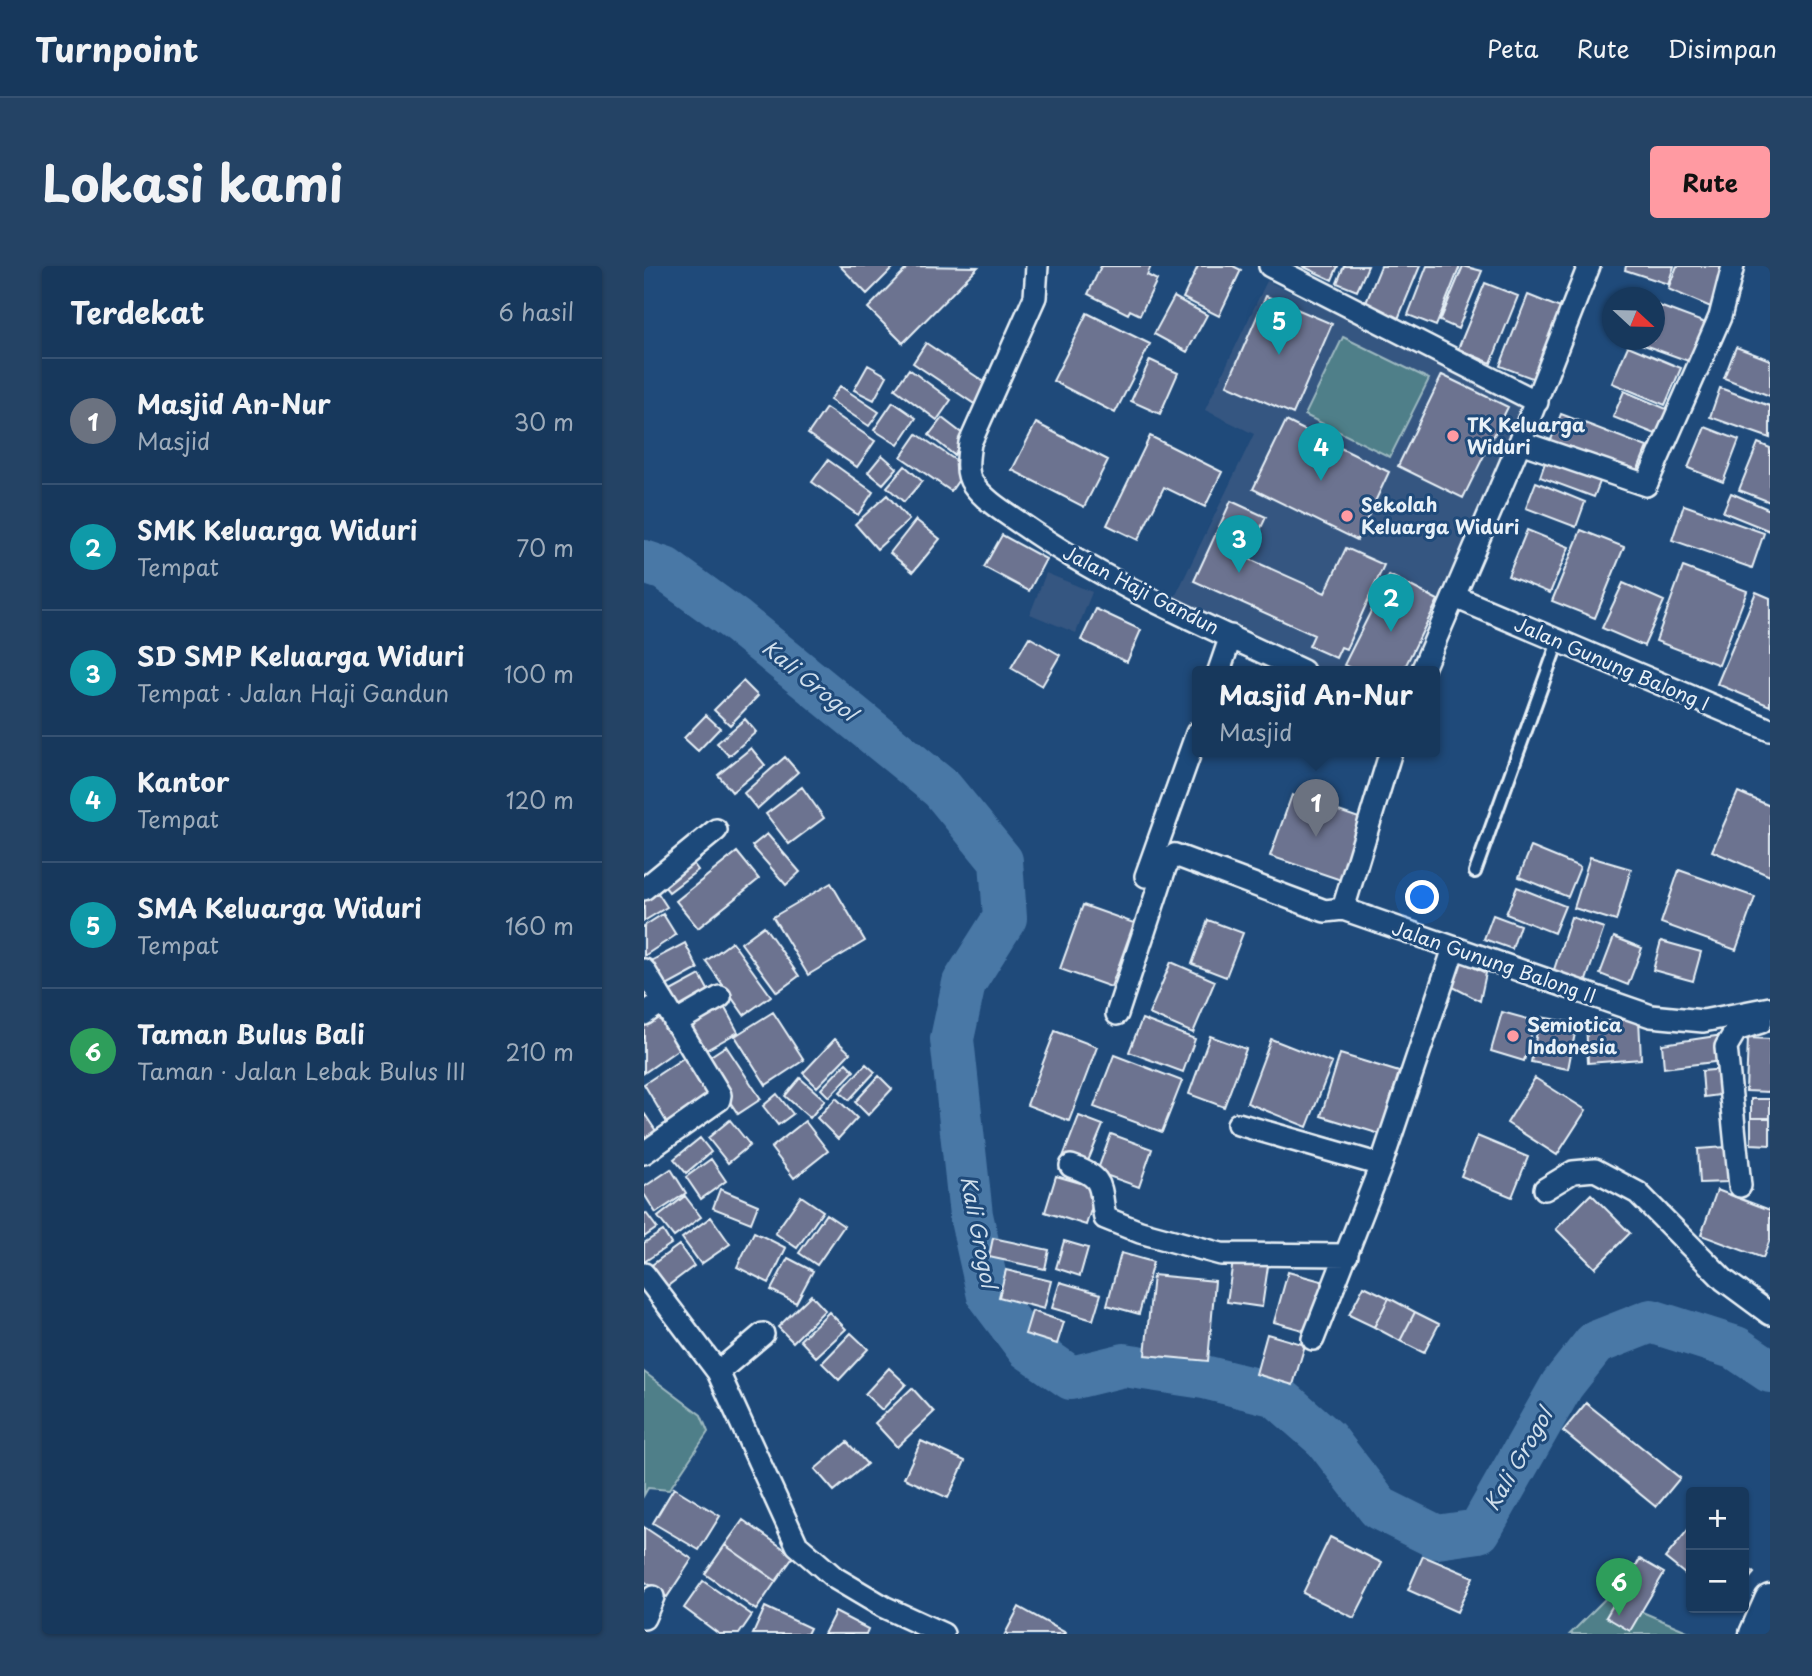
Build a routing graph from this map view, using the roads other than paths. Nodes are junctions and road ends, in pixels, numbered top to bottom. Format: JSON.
{"nodes":[{"id":1,"x":1037,"y":266,"type":"edge"},
{"id":2,"x":1270,"y":266,"type":"edge"},
{"id":3,"x":1589,"y":266,"type":"edge"},
{"id":4,"x":1733,"y":266,"type":"edge"},
{"id":5,"x":1537,"y":402,"type":"junction"},
{"id":6,"x":1520,"y":442,"type":"junction"},
{"id":7,"x":1455,"y":597,"type":"junction"},
{"id":8,"x":1231,"y":636,"type":"junction"},
{"id":9,"x":1559,"y":639,"type":"junction"},
{"id":10,"x":1221,"y":666,"type":"edge"},
{"id":11,"x":1293,"y":666,"type":"edge"},
{"id":12,"x":1424,"y":666,"type":"edge"},
{"id":13,"x":1770,"y":730,"type":"edge"},
{"id":14,"x":1192,"y":747,"type":"edge"},
{"id":15,"x":1389,"y":757,"type":"edge"},
{"id":16,"x":716,"y":830,"type":"dead end"},
{"id":17,"x":1475,"y":872,"type":"dead end"},
{"id":18,"x":1146,"y":876,"type":"dead end"},
{"id":19,"x":644,"y":889,"type":"edge"},
{"id":20,"x":1343,"y":909,"type":"junction"},
{"id":21,"x":1454,"y":948,"type":"junction"},
{"id":22,"x":644,"y":970,"type":"edge"},
{"id":23,"x":720,"y":997,"type":"dead end"},
{"id":24,"x":663,"y":1001,"type":"junction"},
{"id":25,"x":1770,"y":1009,"type":"edge"},
{"id":26,"x":644,"y":1014,"type":"edge"},
{"id":27,"x":1117,"y":1014,"type":"dead end"},
{"id":28,"x":1770,"y":1019,"type":"edge"},
{"id":29,"x":675,"y":1023,"type":"junction"},
{"id":30,"x":1238,"y":1124,"type":"dead end"},
{"id":31,"x":644,"y":1153,"type":"edge"},
{"id":32,"x":1381,"y":1165,"type":"junction"},
{"id":33,"x":1071,"y":1166,"type":"dead end"},
{"id":34,"x":1740,"y":1186,"type":"dead end"},
{"id":35,"x":1545,"y":1189,"type":"dead end"},
{"id":36,"x":1347,"y":1255,"type":"junction"},
{"id":37,"x":646,"y":1281,"type":"edge"},
{"id":38,"x":1770,"y":1314,"type":"edge"},
{"id":39,"x":763,"y":1334,"type":"dead end"},
{"id":40,"x":1314,"y":1339,"type":"dead end"},
{"id":41,"x":718,"y":1372,"type":"junction"},
{"id":42,"x":653,"y":1597,"type":"dead end"},
{"id":43,"x":1770,"y":1600,"type":"edge"},
{"id":44,"x":644,"y":1618,"type":"edge"},
{"id":45,"x":943,"y":1634,"type":"edge"},
{"id":46,"x":1755,"y":1634,"type":"edge"}],
"edges":[{"from":1,"to":8,"type":"street","name":"Jalan Haji Gandun"},
{"from":2,"to":5,"type":"street"},
{"from":3,"to":5,"type":"street"},
{"from":4,"to":6,"type":"street"},
{"from":5,"to":6,"type":"street"},
{"from":6,"to":7,"type":"street"},
{"from":7,"to":9,"type":"street","name":"Jalan Gunung Balong I"},
{"from":7,"to":12,"type":"street"},
{"from":8,"to":10,"type":"street"},
{"from":8,"to":11,"type":"street","name":"Jalan Haji Gandun"},
{"from":9,"to":13,"type":"street","name":"Jalan Gunung Balong I"},
{"from":9,"to":17,"type":"lane"},
{"from":14,"to":18,"type":"street"},
{"from":15,"to":20,"type":"street"},
{"from":16,"to":19,"type":"street"},
{"from":20,"to":21,"type":"street","name":"Jalan Gunung Balong II"},
{"from":20,"to":27,"type":"street","name":"Jalan Gunung Balong II"},
{"from":21,"to":25,"type":"street","name":"Jalan Gunung Balong II"},
{"from":21,"to":32,"type":"street"},
{"from":22,"to":24,"type":"street"},
{"from":23,"to":29,"type":"street"},
{"from":24,"to":26,"type":"street"},
{"from":24,"to":29,"type":"street"},
{"from":28,"to":34,"type":"street"},
{"from":29,"to":31,"type":"street"},
{"from":30,"to":32,"type":"street"},
{"from":32,"to":36,"type":"street"},
{"from":33,"to":36,"type":"street"},
{"from":35,"to":38,"type":"street"},
{"from":36,"to":40,"type":"street"},
{"from":37,"to":41,"type":"street"},
{"from":39,"to":41,"type":"street"},
{"from":41,"to":45,"type":"street"},
{"from":42,"to":44,"type":"street"},
{"from":43,"to":46,"type":"street"}]}
